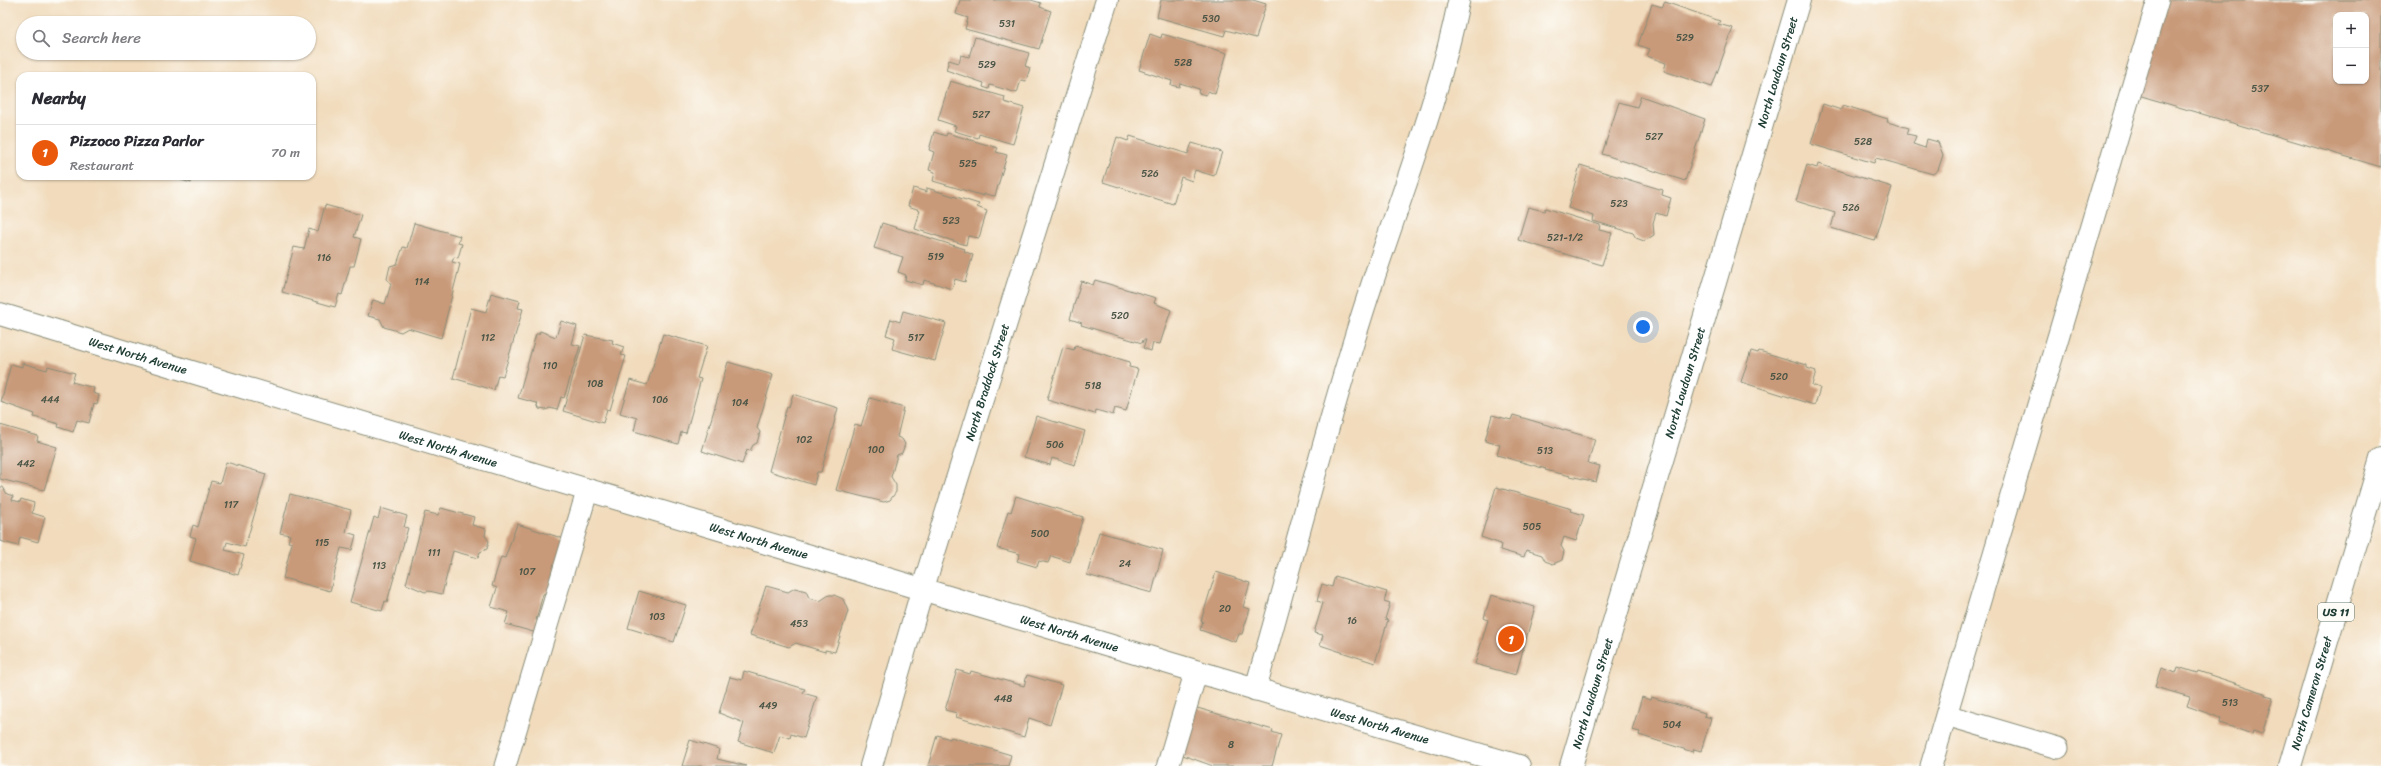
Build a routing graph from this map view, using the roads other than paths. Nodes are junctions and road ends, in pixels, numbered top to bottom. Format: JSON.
{"nodes":[{"id":1,"x":1106,"y":0,"type":"edge"},
{"id":2,"x":1459,"y":0,"type":"edge"},
{"id":3,"x":1799,"y":0,"type":"edge"},
{"id":4,"x":2158,"y":0,"type":"edge"},
{"id":5,"x":0,"y":314,"type":"edge"},
{"id":6,"x":2381,"y":459,"type":"edge"},
{"id":7,"x":587,"y":492,"type":"junction"},
{"id":8,"x":922,"y":591,"type":"junction"},
{"id":9,"x":1196,"y":672,"type":"junction"},
{"id":10,"x":1255,"y":690,"type":"junction"},
{"id":11,"x":1946,"y":715,"type":"junction"},
{"id":12,"x":2058,"y":748,"type":"dead end"},
{"id":13,"x":505,"y":766,"type":"edge"},
{"id":14,"x":871,"y":766,"type":"edge"},
{"id":15,"x":1168,"y":766,"type":"edge"},
{"id":16,"x":1519,"y":766,"type":"edge"},
{"id":17,"x":1571,"y":766,"type":"edge"},
{"id":18,"x":1931,"y":766,"type":"edge"},
{"id":19,"x":2290,"y":766,"type":"edge"}],
"edges":[{"from":1,"to":8,"type":"street","name":"North Braddock Street"},
{"from":2,"to":10,"type":"lane"},
{"from":3,"to":17,"type":"street","name":"North Loudoun Street"},
{"from":4,"to":11,"type":"lane"},
{"from":5,"to":7,"type":"street","name":"West North Avenue"},
{"from":6,"to":19,"type":"street","name":"North Cameron Street","number":"US 11"},
{"from":7,"to":8,"type":"street","name":"West North Avenue"},
{"from":7,"to":13,"type":"lane"},
{"from":8,"to":9,"type":"street","name":"West North Avenue"},
{"from":8,"to":14,"type":"street","name":"North Braddock Street"},
{"from":9,"to":10,"type":"street","name":"West North Avenue"},
{"from":9,"to":15,"type":"street"},
{"from":10,"to":16,"type":"street","name":"West North Avenue"},
{"from":11,"to":12,"type":"lane"},
{"from":11,"to":18,"type":"lane"}]}
